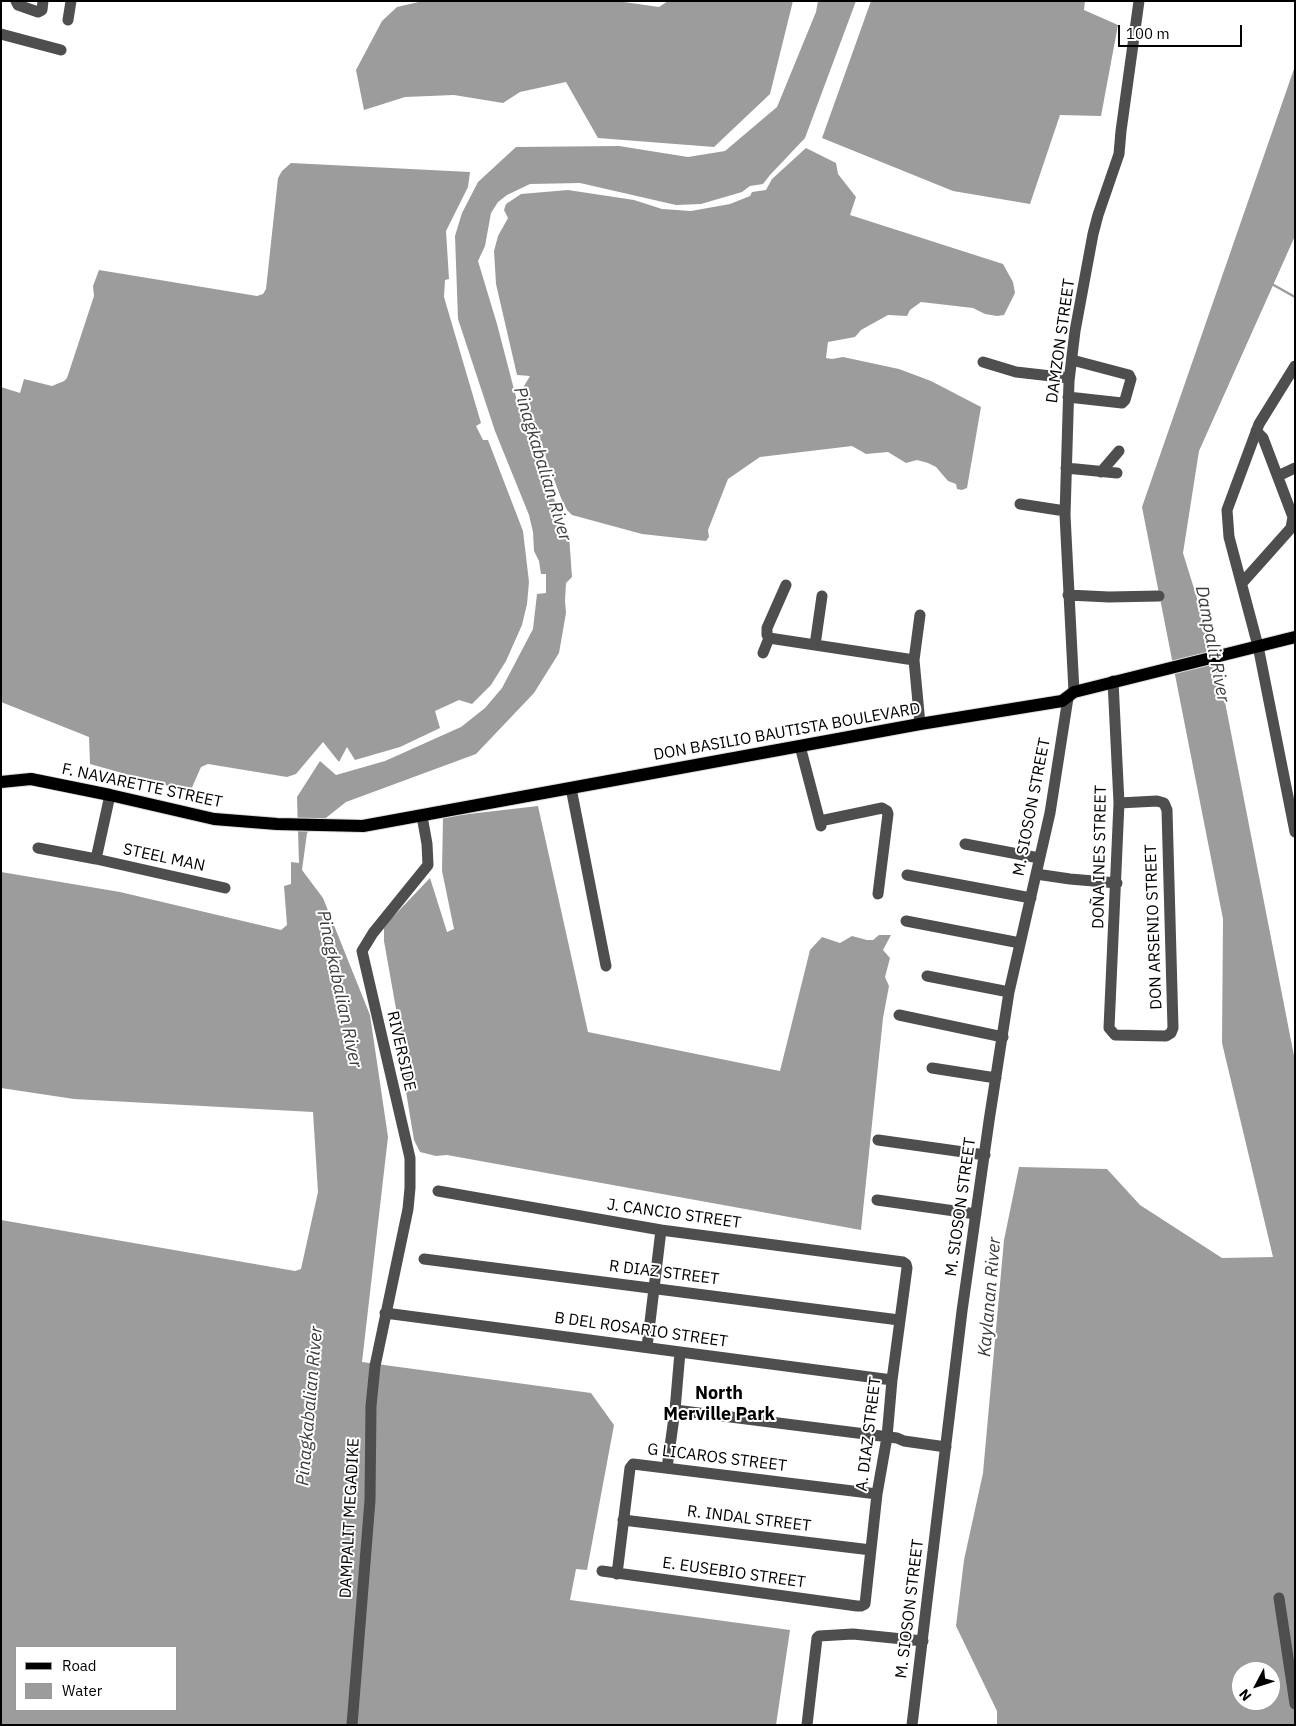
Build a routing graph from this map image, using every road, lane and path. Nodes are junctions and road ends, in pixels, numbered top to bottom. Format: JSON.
{"nodes":[{"id":1,"x":16,"y":1,"type":"edge"},
{"id":2,"x":43,"y":1,"type":"edge"},
{"id":3,"x":71,"y":1,"type":"edge"},
{"id":4,"x":1139,"y":1,"type":"edge"},
{"id":5,"x":68,"y":20,"type":"dead end"},
{"id":6,"x":1,"y":34,"type":"edge"},
{"id":7,"x":61,"y":50,"type":"dead end"},
{"id":8,"x":1072,"y":360,"type":"junction"},
{"id":9,"x":982,"y":362,"type":"dead end"},
{"id":10,"x":1295,"y":366,"type":"edge"},
{"id":11,"x":1069,"y":378,"type":"junction"},
{"id":12,"x":1068,"y":397,"type":"junction"},
{"id":13,"x":1256,"y":430,"type":"junction"},
{"id":14,"x":1120,"y":451,"type":"dead end"},
{"id":15,"x":1066,"y":468,"type":"junction"},
{"id":16,"x":1295,"y":468,"type":"edge"},
{"id":17,"x":1101,"y":472,"type":"junction"},
{"id":18,"x":1117,"y":474,"type":"dead end"},
{"id":19,"x":1278,"y":476,"type":"junction"},
{"id":20,"x":1020,"y":504,"type":"dead end"},
{"id":21,"x":1065,"y":511,"type":"junction"},
{"id":22,"x":1242,"y":583,"type":"junction"},
{"id":23,"x":786,"y":585,"type":"dead end"},
{"id":24,"x":1068,"y":595,"type":"junction"},
{"id":25,"x":822,"y":596,"type":"dead end"},
{"id":26,"x":1159,"y":596,"type":"dead end"},
{"id":27,"x":920,"y":614,"type":"dead end"},
{"id":28,"x":1295,"y":637,"type":"edge"},
{"id":29,"x":769,"y":638,"type":"junction"},
{"id":30,"x":815,"y":645,"type":"junction"},
{"id":31,"x":1258,"y":646,"type":"junction"},
{"id":32,"x":762,"y":653,"type":"dead end"},
{"id":33,"x":914,"y":660,"type":"junction"},
{"id":34,"x":1113,"y":681,"type":"junction"},
{"id":35,"x":1071,"y":695,"type":"junction"},
{"id":36,"x":920,"y":724,"type":"junction"},
{"id":37,"x":800,"y":746,"type":"junction"},
{"id":38,"x":1,"y":782,"type":"edge"},
{"id":39,"x":571,"y":788,"type":"junction"},
{"id":40,"x":110,"y":795,"type":"junction"},
{"id":41,"x":1119,"y":803,"type":"junction"},
{"id":42,"x":422,"y":816,"type":"junction"},
{"id":43,"x":277,"y":824,"type":"joint"},
{"id":44,"x":1295,"y":832,"type":"edge"},
{"id":45,"x":965,"y":844,"type":"dead end"},
{"id":46,"x":38,"y":848,"type":"dead end"},
{"id":47,"x":1039,"y":858,"type":"junction"},
{"id":48,"x":96,"y":859,"type":"junction"},
{"id":49,"x":1036,"y":874,"type":"junction"},
{"id":50,"x":907,"y":875,"type":"dead end"},
{"id":51,"x":1117,"y":883,"type":"junction"},
{"id":52,"x":225,"y":888,"type":"dead end"},
{"id":53,"x":878,"y":894,"type":"dead end"},
{"id":54,"x":1030,"y":898,"type":"junction"},
{"id":55,"x":906,"y":921,"type":"dead end"},
{"id":56,"x":1020,"y":943,"type":"junction"},
{"id":57,"x":606,"y":966,"type":"dead end"},
{"id":58,"x":927,"y":976,"type":"dead end"},
{"id":59,"x":1010,"y":992,"type":"junction"},
{"id":60,"x":899,"y":1015,"type":"dead end"},
{"id":61,"x":1112,"y":1032,"type":"joint"},
{"id":62,"x":1003,"y":1037,"type":"junction"},
{"id":63,"x":932,"y":1068,"type":"dead end"},
{"id":64,"x":996,"y":1078,"type":"junction"},
{"id":65,"x":878,"y":1140,"type":"dead end"},
{"id":66,"x":985,"y":1155,"type":"junction"},
{"id":67,"x":438,"y":1191,"type":"dead end"},
{"id":68,"x":877,"y":1200,"type":"dead end"},
{"id":69,"x":976,"y":1214,"type":"junction"},
{"id":70,"x":661,"y":1230,"type":"junction"},
{"id":71,"x":424,"y":1260,"type":"dead end"},
{"id":72,"x":906,"y":1264,"type":"joint"},
{"id":73,"x":655,"y":1288,"type":"junction"},
{"id":74,"x":385,"y":1313,"type":"junction"},
{"id":75,"x":899,"y":1320,"type":"junction"},
{"id":76,"x":647,"y":1347,"type":"junction"},
{"id":77,"x":680,"y":1352,"type":"junction"},
{"id":78,"x":892,"y":1380,"type":"junction"},
{"id":79,"x":675,"y":1410,"type":"junction"},
{"id":80,"x":892,"y":1437,"type":"junction"},
{"id":81,"x":947,"y":1443,"type":"junction"},
{"id":82,"x":667,"y":1468,"type":"junction"},
{"id":83,"x":878,"y":1494,"type":"junction"},
{"id":84,"x":623,"y":1520,"type":"junction"},
{"id":85,"x":871,"y":1550,"type":"junction"},
{"id":86,"x":602,"y":1572,"type":"dead end"},
{"id":87,"x":617,"y":1574,"type":"junction"},
{"id":88,"x":1279,"y":1598,"type":"dead end"},
{"id":89,"x":862,"y":1606,"type":"joint"},
{"id":90,"x":923,"y":1641,"type":"junction"},
{"id":91,"x":1295,"y":1704,"type":"edge"},
{"id":92,"x":352,"y":1725,"type":"edge"},
{"id":93,"x":807,"y":1725,"type":"edge"},
{"id":94,"x":912,"y":1725,"type":"edge"}],
"edges":[{"from":1,"to":2,"type":"street"},
{"from":3,"to":5,"type":"street"},
{"from":4,"to":8,"type":"street","name":"DAMZON STREET"},
{"from":6,"to":7,"type":"street"},
{"from":8,"to":11,"type":"street","name":"DAMZON STREET"},
{"from":8,"to":12,"type":"street"},
{"from":9,"to":11,"type":"street"},
{"from":10,"to":13,"type":"street"},
{"from":11,"to":12,"type":"street","name":"DAMZON STREET"},
{"from":12,"to":15,"type":"street","name":"DAMZON STREET"},
{"from":13,"to":19,"type":"street"},
{"from":13,"to":22,"type":"street"},
{"from":14,"to":17,"type":"street"},
{"from":15,"to":17,"type":"street"},
{"from":15,"to":21,"type":"street","name":"DAMZON STREET"},
{"from":16,"to":19,"type":"street"},
{"from":17,"to":18,"type":"street"},
{"from":19,"to":22,"type":"street"},
{"from":20,"to":21,"type":"street"},
{"from":21,"to":24,"type":"street","name":"DAMZON STREET"},
{"from":22,"to":31,"type":"street"},
{"from":23,"to":29,"type":"street"},
{"from":24,"to":26,"type":"street"},
{"from":24,"to":35,"type":"street","name":"DAMZON STREET"},
{"from":25,"to":30,"type":"street"},
{"from":27,"to":33,"type":"street"},
{"from":28,"to":31,"type":"main road","name":"DON BASILIO BAUTISTA BOULEVARD"},
{"from":29,"to":30,"type":"street"},
{"from":29,"to":32,"type":"street"},
{"from":30,"to":33,"type":"street"},
{"from":31,"to":34,"type":"main road","name":"DON BASILIO BAUTISTA BOULEVARD"},
{"from":31,"to":44,"type":"street"},
{"from":33,"to":36,"type":"street"},
{"from":34,"to":35,"type":"main road","name":"DON BASILIO BAUTISTA BOULEVARD"},
{"from":34,"to":41,"type":"street","name":"DOÑA INES STREET"},
{"from":35,"to":36,"type":"main road","name":"DON BASILIO BAUTISTA BOULEVARD"},
{"from":35,"to":47,"type":"street","name":"M. SIOSON STREET"},
{"from":36,"to":37,"type":"main road","name":"DON BASILIO BAUTISTA BOULEVARD"},
{"from":37,"to":39,"type":"main road","name":"DON BASILIO BAUTISTA BOULEVARD"},
{"from":37,"to":53,"type":"street"},
{"from":38,"to":40,"type":"main road","name":"F. NAVARETTE STREET"},
{"from":39,"to":42,"type":"main road","name":"DON BASILIO BAUTISTA BOULEVARD"},
{"from":39,"to":57,"type":"street"},
{"from":40,"to":43,"type":"main road","name":"F. NAVARETTE STREET"},
{"from":40,"to":48,"type":"street"},
{"from":41,"to":51,"type":"street","name":"DOÑA INES STREET"},
{"from":41,"to":61,"type":"street","name":"DON ARSENIO STREET"},
{"from":42,"to":43,"type":"main road","name":"DON BASILIO BAUTISTA BOULEVARD"},
{"from":42,"to":74,"type":"street","name":"RIVERSIDE"},
{"from":45,"to":47,"type":"street"},
{"from":46,"to":48,"type":"street","name":"STEEL MAN"},
{"from":47,"to":49,"type":"street","name":"M. SIOSON STREET"},
{"from":48,"to":52,"type":"street","name":"STEEL MAN"},
{"from":49,"to":51,"type":"street"},
{"from":49,"to":54,"type":"street","name":"M. SIOSON STREET"},
{"from":50,"to":54,"type":"street"},
{"from":51,"to":61,"type":"street","name":"DOÑA INES STREET"},
{"from":54,"to":56,"type":"street","name":"M. SIOSON STREET"},
{"from":55,"to":56,"type":"street"},
{"from":56,"to":59,"type":"street","name":"M. SIOSON STREET"},
{"from":58,"to":59,"type":"street"},
{"from":59,"to":62,"type":"street","name":"M. SIOSON STREET"},
{"from":60,"to":62,"type":"street"},
{"from":62,"to":64,"type":"street","name":"M. SIOSON STREET"},
{"from":63,"to":64,"type":"street"},
{"from":64,"to":66,"type":"street","name":"M. SIOSON STREET"},
{"from":65,"to":66,"type":"street"},
{"from":66,"to":69,"type":"street","name":"M. SIOSON STREET"},
{"from":67,"to":70,"type":"street","name":"J. CANCIO STREET"},
{"from":68,"to":69,"type":"street"},
{"from":69,"to":81,"type":"street","name":"M. SIOSON STREET"},
{"from":70,"to":72,"type":"street","name":"J. CANCIO STREET"},
{"from":70,"to":73,"type":"street"},
{"from":71,"to":73,"type":"street","name":"R DIAZ STREET"},
{"from":72,"to":75,"type":"street","name":"A. DIAZ STREET"},
{"from":73,"to":75,"type":"street","name":"R DIAZ STREET"},
{"from":73,"to":76,"type":"street"},
{"from":74,"to":76,"type":"street","name":"B DEL ROSARIO STREET"},
{"from":74,"to":92,"type":"street","name":"DAMPALIT MEGADIKE"},
{"from":75,"to":78,"type":"street","name":"A. DIAZ STREET"},
{"from":76,"to":77,"type":"street","name":"B DEL ROSARIO STREET"},
{"from":77,"to":78,"type":"street","name":"B DEL ROSARIO STREET"},
{"from":77,"to":79,"type":"street"},
{"from":78,"to":80,"type":"street","name":"A. DIAZ STREET"},
{"from":79,"to":80,"type":"street"},
{"from":79,"to":82,"type":"street"},
{"from":80,"to":81,"type":"street"},
{"from":80,"to":83,"type":"street","name":"A. DIAZ STREET"},
{"from":81,"to":90,"type":"street","name":"M. SIOSON STREET"},
{"from":82,"to":83,"type":"street","name":"G LICAROS STREET"},
{"from":82,"to":84,"type":"street","name":"G LICAROS STREET"},
{"from":83,"to":85,"type":"street","name":"A. DIAZ STREET"},
{"from":84,"to":85,"type":"street","name":"R. INDAL STREET"},
{"from":84,"to":87,"type":"street","name":"G LICAROS STREET"},
{"from":85,"to":89,"type":"street","name":"A. DIAZ STREET"},
{"from":86,"to":87,"type":"street","name":"E. EUSEBIO STREET"},
{"from":87,"to":89,"type":"street","name":"E. EUSEBIO STREET"},
{"from":88,"to":91,"type":"street"},
{"from":90,"to":93,"type":"street"},
{"from":90,"to":94,"type":"street","name":"M. SIOSON STREET"}]}
